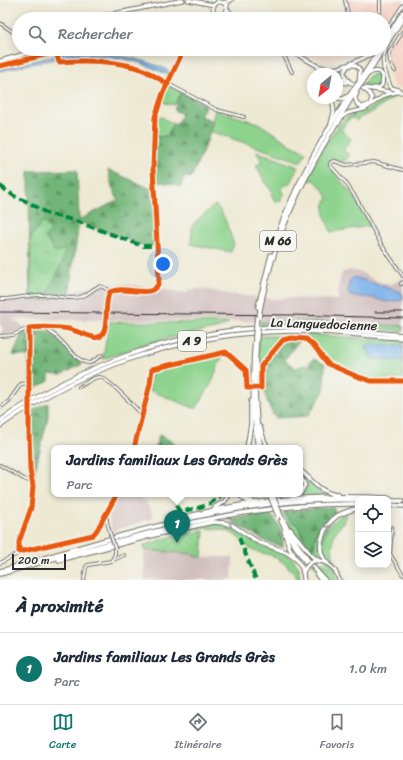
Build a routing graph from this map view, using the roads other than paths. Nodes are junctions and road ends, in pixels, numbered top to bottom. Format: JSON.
{"nodes":[{"id":1,"x":183,"y":0,"type":"edge"},
{"id":2,"x":188,"y":0,"type":"edge"},
{"id":3,"x":231,"y":0,"type":"edge"},
{"id":4,"x":345,"y":0,"type":"edge"},
{"id":5,"x":380,"y":0,"type":"edge"},
{"id":6,"x":200,"y":2,"type":"junction"},
{"id":7,"x":219,"y":2,"type":"edge"},
{"id":8,"x":403,"y":5,"type":"edge"},
{"id":9,"x":227,"y":8,"type":"junction"},
{"id":10,"x":122,"y":12,"type":"edge"},
{"id":11,"x":213,"y":12,"type":"joint"},
{"id":12,"x":226,"y":12,"type":"edge"},
{"id":13,"x":230,"y":12,"type":"edge"},
{"id":14,"x":348,"y":12,"type":"edge"},
{"id":15,"x":380,"y":12,"type":"edge"},
{"id":16,"x":403,"y":12,"type":"edge"},
{"id":17,"x":403,"y":18,"type":"edge"},
{"id":18,"x":0,"y":23,"type":"edge"},
{"id":19,"x":391,"y":23,"type":"edge"},
{"id":20,"x":12,"y":31,"type":"edge"},
{"id":21,"x":403,"y":31,"type":"edge"},
{"id":22,"x":391,"y":34,"type":"edge"},
{"id":23,"x":391,"y":36,"type":"edge"},
{"id":24,"x":391,"y":50,"type":"edge"},
{"id":25,"x":18,"y":56,"type":"edge"},
{"id":26,"x":58,"y":56,"type":"edge"},
{"id":27,"x":181,"y":56,"type":"edge"},
{"id":28,"x":284,"y":56,"type":"edge"},
{"id":29,"x":300,"y":56,"type":"edge"},
{"id":30,"x":369,"y":56,"type":"edge"},
{"id":31,"x":375,"y":56,"type":"edge"},
{"id":32,"x":379,"y":56,"type":"edge"},
{"id":33,"x":383,"y":56,"type":"edge"},
{"id":34,"x":389,"y":56,"type":"edge"},
{"id":35,"x":59,"y":60,"type":"dead end"},
{"id":36,"x":0,"y":61,"type":"edge"},
{"id":37,"x":316,"y":65,"type":"junction"},
{"id":38,"x":318,"y":68,"type":"edge"},
{"id":39,"x":321,"y":68,"type":"edge"},
{"id":40,"x":395,"y":70,"type":"dead end"},
{"id":41,"x":292,"y":72,"type":"dead end"},
{"id":42,"x":367,"y":75,"type":"junction"},
{"id":43,"x":343,"y":80,"type":"edge"},
{"id":44,"x":343,"y":82,"type":"edge"},
{"id":45,"x":360,"y":82,"type":"junction"},
{"id":46,"x":168,"y":84,"type":"junction"},
{"id":47,"x":353,"y":85,"type":"junction"},
{"id":48,"x":362,"y":87,"type":"junction"},
{"id":49,"x":371,"y":90,"type":"junction"},
{"id":50,"x":398,"y":91,"type":"junction"},
{"id":51,"x":403,"y":91,"type":"edge"},
{"id":52,"x":353,"y":92,"type":"junction"},
{"id":53,"x":343,"y":99,"type":"edge"},
{"id":54,"x":333,"y":104,"type":"edge"},
{"id":55,"x":244,"y":118,"type":"dead end"},
{"id":56,"x":329,"y":129,"type":"junction"},
{"id":57,"x":329,"y":134,"type":"junction"},
{"id":58,"x":403,"y":170,"type":"edge"},
{"id":59,"x":403,"y":276,"type":"edge"},
{"id":60,"x":110,"y":292,"type":"junction"},
{"id":61,"x":0,"y":299,"type":"edge"},
{"id":62,"x":259,"y":310,"type":"junction"},
{"id":63,"x":29,"y":328,"type":"junction"},
{"id":64,"x":44,"y":328,"type":"junction"},
{"id":65,"x":24,"y":330,"type":"junction"},
{"id":66,"x":29,"y":333,"type":"junction"},
{"id":67,"x":403,"y":334,"type":"edge"},
{"id":68,"x":0,"y":336,"type":"edge"},
{"id":69,"x":256,"y":336,"type":"junction"},
{"id":70,"x":301,"y":338,"type":"dead end"},
{"id":71,"x":403,"y":338,"type":"edge"},
{"id":72,"x":102,"y":355,"type":"dead end"},
{"id":73,"x":152,"y":368,"type":"dead end"},
{"id":74,"x":403,"y":381,"type":"edge"},
{"id":75,"x":29,"y":383,"type":"junction"},
{"id":76,"x":79,"y":387,"type":"dead end"},
{"id":77,"x":253,"y":390,"type":"junction"},
{"id":78,"x":0,"y":408,"type":"edge"},
{"id":79,"x":142,"y":415,"type":"junction"},
{"id":80,"x":257,"y":416,"type":"junction"},
{"id":81,"x":0,"y":421,"type":"edge"},
{"id":82,"x":0,"y":426,"type":"edge"},
{"id":83,"x":135,"y":445,"type":"edge"},
{"id":84,"x":248,"y":445,"type":"edge"},
{"id":85,"x":259,"y":445,"type":"edge"},
{"id":86,"x":259,"y":445,"type":"edge"},
{"id":87,"x":266,"y":445,"type":"edge"},
{"id":88,"x":0,"y":465,"type":"edge"},
{"id":89,"x":303,"y":473,"type":"edge"},
{"id":90,"x":33,"y":483,"type":"junction"},
{"id":91,"x":345,"y":496,"type":"junction"},
{"id":92,"x":116,"y":497,"type":"edge"},
{"id":93,"x":227,"y":497,"type":"edge"},
{"id":94,"x":242,"y":497,"type":"edge"},
{"id":95,"x":272,"y":497,"type":"edge"},
{"id":96,"x":290,"y":497,"type":"edge"},
{"id":97,"x":283,"y":499,"type":"junction"},
{"id":98,"x":355,"y":500,"type":"edge"},
{"id":99,"x":263,"y":501,"type":"junction"},
{"id":100,"x":393,"y":501,"type":"joint"},
{"id":101,"x":403,"y":501,"type":"edge"},
{"id":102,"x":355,"y":504,"type":"edge"},
{"id":103,"x":391,"y":505,"type":"edge"},
{"id":104,"x":403,"y":506,"type":"edge"},
{"id":105,"x":355,"y":509,"type":"edge"},
{"id":106,"x":107,"y":512,"type":"junction"},
{"id":107,"x":203,"y":512,"type":"junction"},
{"id":108,"x":280,"y":516,"type":"junction"},
{"id":109,"x":281,"y":521,"type":"junction"},
{"id":110,"x":173,"y":522,"type":"junction"},
{"id":111,"x":286,"y":526,"type":"junction"},
{"id":112,"x":392,"y":527,"type":"dead end"},
{"id":113,"x":115,"y":549,"type":"junction"},
{"id":114,"x":19,"y":552,"type":"junction"},
{"id":115,"x":296,"y":559,"type":"junction"},
{"id":116,"x":111,"y":561,"type":"junction"},
{"id":117,"x":319,"y":561,"type":"junction"},
{"id":118,"x":0,"y":563,"type":"edge"},
{"id":119,"x":327,"y":563,"type":"junction"},
{"id":120,"x":37,"y":564,"type":"junction"},
{"id":121,"x":0,"y":570,"type":"edge"},
{"id":122,"x":303,"y":573,"type":"junction"},
{"id":123,"x":0,"y":574,"type":"edge"},
{"id":124,"x":403,"y":575,"type":"edge"},
{"id":125,"x":84,"y":580,"type":"edge"},
{"id":126,"x":304,"y":580,"type":"edge"},
{"id":127,"x":321,"y":580,"type":"edge"},
{"id":128,"x":325,"y":580,"type":"edge"},
{"id":129,"x":338,"y":580,"type":"edge"}],
"edges":[{"from":1,"to":10,"type":"main road"},
{"from":2,"to":6,"type":"main road"},
{"from":3,"to":7,"type":"street"},
{"from":3,"to":9,"type":"street"},
{"from":4,"to":14,"type":"street"},
{"from":5,"to":15,"type":"street"},
{"from":6,"to":7,"type":"main road"},
{"from":6,"to":11,"type":"main road"},
{"from":7,"to":9,"type":"main road"},
{"from":7,"to":11,"type":"main road"},
{"from":8,"to":19,"type":"street"},
{"from":9,"to":12,"type":"main road"},
{"from":9,"to":13,"type":"main road"},
{"from":16,"to":22,"type":"highway","number":"M 66"},
{"from":17,"to":23,"type":"highway","number":"M 66"},
{"from":18,"to":20,"type":"street"},
{"from":21,"to":24,"type":"street"},
{"from":25,"to":36,"type":"main road"},
{"from":26,"to":35,"type":"street"},
{"from":27,"to":46,"type":"street"},
{"from":28,"to":41,"type":"street"},
{"from":29,"to":37,"type":"main road"},
{"from":30,"to":37,"type":"main road","number":"M 66"},
{"from":31,"to":45,"type":"highway","number":"M 66"},
{"from":32,"to":42,"type":"highway","number":"M 66"},
{"from":33,"to":50,"type":"main road","number":"M 66"},
{"from":34,"to":40,"type":"street"},
{"from":37,"to":38,"type":"main road"},
{"from":37,"to":39,"type":"main road"},
{"from":42,"to":45,"type":"highway","number":"M 66"},
{"from":42,"to":49,"type":"main road"},
{"from":43,"to":47,"type":"main road"},
{"from":44,"to":47,"type":"main road"},
{"from":45,"to":47,"type":"main road"},
{"from":45,"to":52,"type":"highway","number":"M 66","bridge":true},
{"from":46,"to":55,"type":"street"},
{"from":46,"to":60,"type":"street"},
{"from":47,"to":48,"type":"main road"},
{"from":48,"to":49,"type":"main road"},
{"from":48,"to":52,"type":"main road"},
{"from":49,"to":50,"type":"main road"},
{"from":50,"to":51,"type":"main road"},
{"from":50,"to":57,"type":"main road","number":"M 66"},
{"from":52,"to":53,"type":"main road"},
{"from":52,"to":56,"type":"highway","number":"M 66"},
{"from":52,"to":57,"type":"highway","number":"M 66"},
{"from":54,"to":56,"type":"main road","number":"M 66"},
{"from":56,"to":62,"type":"highway","number":"M 66"},
{"from":57,"to":62,"type":"highway","number":"M 66"},
{"from":58,"to":59,"type":"street"},
{"from":60,"to":61,"type":"street"},
{"from":60,"to":64,"type":"street","bridge":true},
{"from":62,"to":69,"type":"highway","number":"M 66","bridge":true},
{"from":63,"to":64,"type":"street"},
{"from":63,"to":65,"type":"street"},
{"from":63,"to":66,"type":"street"},
{"from":64,"to":72,"type":"street"},
{"from":65,"to":66,"type":"street"},
{"from":65,"to":68,"type":"street"},
{"from":66,"to":75,"type":"street"},
{"from":67,"to":81,"type":"highway","name":"La Languedocienne","number":"A 9"},
{"from":69,"to":77,"type":"highway","number":"M 66"},
{"from":69,"to":80,"type":"highway","number":"M 66"},
{"from":70,"to":74,"type":"street"},
{"from":71,"to":82,"type":"highway","name":"La Languedocienne","number":"A 9"},
{"from":73,"to":79,"type":"street"},
{"from":75,"to":78,"type":"street"},
{"from":75,"to":90,"type":"street","bridge":true},
{"from":76,"to":79,"type":"street"},
{"from":77,"to":84,"type":"highway"},
{"from":77,"to":85,"type":"highway","number":"M 66"},
{"from":79,"to":83,"type":"street"},
{"from":80,"to":86,"type":"highway","number":"M 66"},
{"from":80,"to":87,"type":"highway"},
{"from":88,"to":90,"type":"street"},
{"from":89,"to":91,"type":"highway"},
{"from":90,"to":114,"type":"street"},
{"from":91,"to":97,"type":"highway"},
{"from":91,"to":100,"type":"highway"},
{"from":92,"to":106,"type":"street"},
{"from":93,"to":107,"type":"highway"},
{"from":94,"to":99,"type":"highway"},
{"from":95,"to":108,"type":"highway","bridge":true},
{"from":96,"to":97,"type":"highway"},
{"from":97,"to":99,"type":"highway"},
{"from":98,"to":110,"type":"highway"},
{"from":99,"to":107,"type":"highway"},
{"from":100,"to":101,"type":"highway"},
{"from":102,"to":120,"type":"highway"},
{"from":103,"to":104,"type":"highway"},
{"from":119,"to":105,"type":"highway","one_way":true},
{"from":106,"to":113,"type":"street","bridge":true},
{"from":106,"to":114,"type":"street"},
{"from":107,"to":110,"type":"highway"},
{"from":108,"to":109,"type":"highway"},
{"from":108,"to":111,"type":"highway"},
{"from":109,"to":115,"type":"highway"},
{"from":109,"to":127,"type":"highway"},
{"from":110,"to":121,"type":"highway"},
{"from":111,"to":117,"type":"highway"},
{"from":111,"to":128,"type":"highway"},
{"from":112,"to":124,"type":"street"},
{"from":113,"to":116,"type":"street"},
{"from":113,"to":116,"type":"street"},
{"from":114,"to":118,"type":"street"},
{"from":120,"to":115,"type":"highway","one_way":true},
{"from":115,"to":122,"type":"highway"},
{"from":116,"to":125,"type":"street"},
{"from":117,"to":119,"type":"main road"},
{"from":117,"to":122,"type":"main road","bridge":true},
{"from":119,"to":129,"type":"main road"},
{"from":120,"to":123,"type":"highway"},
{"from":122,"to":126,"type":"main road"}]}
